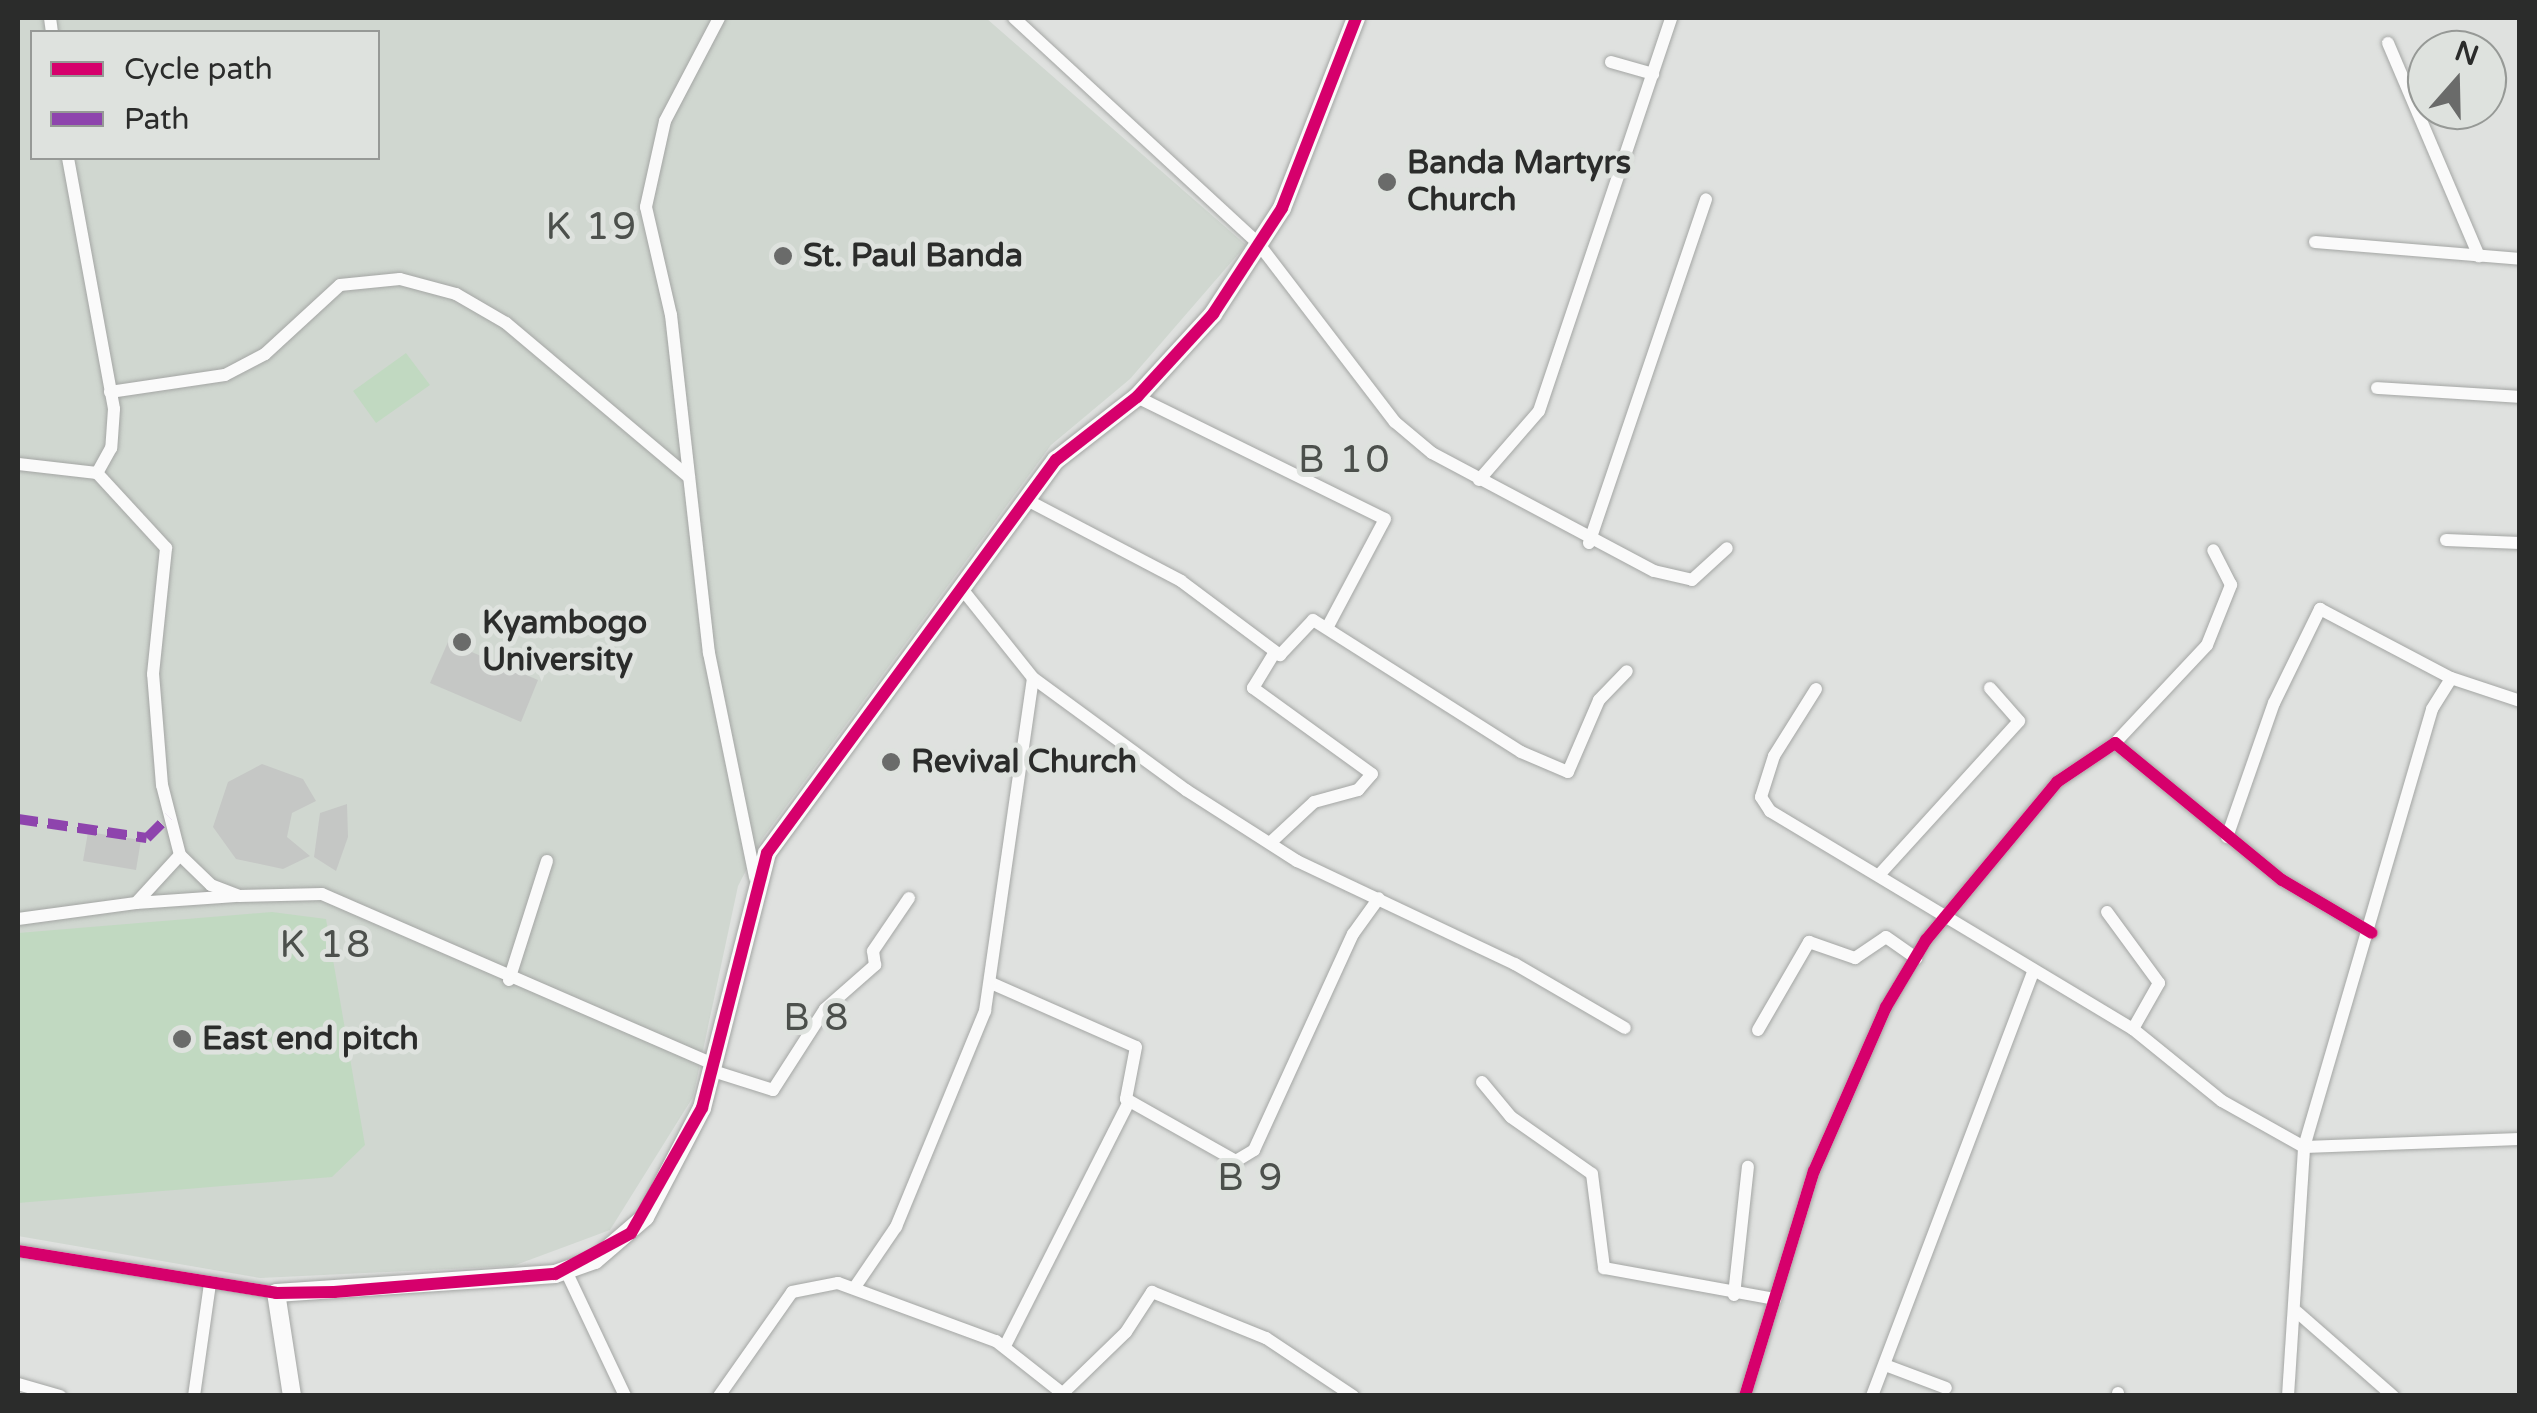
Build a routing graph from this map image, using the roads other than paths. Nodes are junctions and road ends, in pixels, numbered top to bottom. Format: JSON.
{"nodes":[{"id":1,"x":720,"y":18,"type":"edge"},
{"id":2,"x":1014,"y":18,"type":"edge"},
{"id":3,"x":1356,"y":18,"type":"edge"},
{"id":4,"x":1671,"y":18,"type":"edge"},
{"id":5,"x":2388,"y":43,"type":"dead end"},
{"id":6,"x":1611,"y":62,"type":"dead end"},
{"id":7,"x":1653,"y":74,"type":"junction"},
{"id":8,"x":68,"y":160,"type":"edge"},
{"id":9,"x":1706,"y":199,"type":"dead end"},
{"id":10,"x":2316,"y":242,"type":"dead end"},
{"id":11,"x":1258,"y":243,"type":"junction"},
{"id":12,"x":2479,"y":256,"type":"junction"},
{"id":13,"x":2520,"y":259,"type":"edge"},
{"id":14,"x":2378,"y":388,"type":"dead end"},
{"id":15,"x":110,"y":392,"type":"junction"},
{"id":16,"x":1137,"y":396,"type":"junction"},
{"id":17,"x":2520,"y":397,"type":"edge"},
{"id":18,"x":18,"y":464,"type":"edge"},
{"id":19,"x":97,"y":473,"type":"junction"},
{"id":20,"x":690,"y":477,"type":"junction"},
{"id":21,"x":1479,"y":480,"type":"junction"},
{"id":22,"x":1027,"y":500,"type":"junction"},
{"id":23,"x":2446,"y":540,"type":"dead end"},
{"id":24,"x":1589,"y":543,"type":"junction"},
{"id":25,"x":2520,"y":544,"type":"edge"},
{"id":26,"x":1728,"y":548,"type":"dead end"},
{"id":27,"x":2213,"y":550,"type":"dead end"},
{"id":28,"x":962,"y":588,"type":"junction"},
{"id":29,"x":1327,"y":628,"type":"junction"},
{"id":30,"x":1275,"y":652,"type":"junction"},
{"id":31,"x":1627,"y":671,"type":"dead end"},
{"id":32,"x":1033,"y":678,"type":"junction"},
{"id":33,"x":2451,"y":678,"type":"junction"},
{"id":34,"x":1990,"y":688,"type":"dead end"},
{"id":35,"x":1816,"y":689,"type":"dead end"},
{"id":36,"x":2520,"y":701,"type":"edge"},
{"id":37,"x":2116,"y":743,"type":"junction"},
{"id":38,"x":2228,"y":837,"type":"junction"},
{"id":39,"x":1270,"y":843,"type":"junction"},
{"id":40,"x":180,"y":855,"type":"junction"},
{"id":41,"x":547,"y":862,"type":"dead end"},
{"id":42,"x":755,"y":876,"type":"junction"},
{"id":43,"x":1879,"y":876,"type":"junction"},
{"id":44,"x":239,"y":896,"type":"junction"},
{"id":45,"x":909,"y":898,"type":"dead end"},
{"id":46,"x":1379,"y":898,"type":"junction"},
{"id":47,"x":136,"y":904,"type":"junction"},
{"id":48,"x":2107,"y":912,"type":"dead end"},
{"id":49,"x":1944,"y":918,"type":"junction"},
{"id":50,"x":18,"y":920,"type":"edge"},
{"id":51,"x":2372,"y":933,"type":"junction"},
{"id":52,"x":1916,"y":958,"type":"junction"},
{"id":53,"x":2033,"y":972,"type":"junction"},
{"id":54,"x":510,"y":980,"type":"junction"},
{"id":55,"x":991,"y":982,"type":"junction"},
{"id":56,"x":1625,"y":1028,"type":"dead end"},
{"id":57,"x":2132,"y":1029,"type":"junction"},
{"id":58,"x":1758,"y":1030,"type":"dead end"},
{"id":59,"x":714,"y":1068,"type":"junction"},
{"id":60,"x":1482,"y":1082,"type":"dead end"},
{"id":61,"x":1129,"y":1102,"type":"junction"},
{"id":62,"x":2520,"y":1140,"type":"edge"},
{"id":63,"x":2304,"y":1147,"type":"junction"},
{"id":64,"x":1748,"y":1167,"type":"dead end"},
{"id":65,"x":18,"y":1251,"type":"edge"},
{"id":66,"x":566,"y":1272,"type":"junction"},
{"id":67,"x":210,"y":1284,"type":"junction"},
{"id":68,"x":855,"y":1287,"type":"junction"},
{"id":69,"x":276,"y":1293,"type":"junction"},
{"id":70,"x":1734,"y":1295,"type":"junction"},
{"id":71,"x":1775,"y":1299,"type":"junction"},
{"id":72,"x":2297,"y":1312,"type":"junction"},
{"id":73,"x":1006,"y":1346,"type":"junction"},
{"id":74,"x":1885,"y":1365,"type":"junction"},
{"id":75,"x":18,"y":1384,"type":"edge"},
{"id":76,"x":1946,"y":1388,"type":"dead end"},
{"id":77,"x":1061,"y":1394,"type":"edge"},
{"id":78,"x":60,"y":1396,"type":"edge"},
{"id":79,"x":194,"y":1396,"type":"edge"},
{"id":80,"x":292,"y":1396,"type":"edge"},
{"id":81,"x":625,"y":1396,"type":"edge"},
{"id":82,"x":719,"y":1396,"type":"edge"},
{"id":83,"x":1352,"y":1396,"type":"edge"},
{"id":84,"x":1745,"y":1396,"type":"edge"},
{"id":85,"x":1872,"y":1396,"type":"edge"},
{"id":86,"x":2288,"y":1396,"type":"edge"},
{"id":87,"x":2393,"y":1396,"type":"edge"}],
"edges":[{"from":1,"to":20,"type":"street"},
{"from":2,"to":11,"type":"street"},
{"from":3,"to":11,"type":"street"},
{"from":4,"to":7,"type":"street"},
{"from":5,"to":12,"type":"street"},
{"from":6,"to":7,"type":"street"},
{"from":7,"to":21,"type":"street"},
{"from":8,"to":15,"type":"street"},
{"from":9,"to":24,"type":"street"},
{"from":10,"to":12,"type":"street"},
{"from":11,"to":16,"type":"street"},
{"from":11,"to":21,"type":"street"},
{"from":12,"to":13,"type":"street"},
{"from":14,"to":17,"type":"street"},
{"from":15,"to":19,"type":"street"},
{"from":15,"to":20,"type":"street"},
{"from":16,"to":22,"type":"street"},
{"from":16,"to":29,"type":"street"},
{"from":18,"to":19,"type":"street"},
{"from":19,"to":40,"type":"street"},
{"from":20,"to":42,"type":"street"},
{"from":21,"to":24,"type":"street"},
{"from":22,"to":28,"type":"street"},
{"from":22,"to":30,"type":"street"},
{"from":23,"to":25,"type":"street"},
{"from":24,"to":26,"type":"street"},
{"from":27,"to":37,"type":"street"},
{"from":28,"to":32,"type":"street"},
{"from":28,"to":42,"type":"street"},
{"from":29,"to":30,"type":"street"},
{"from":29,"to":31,"type":"street"},
{"from":30,"to":39,"type":"street"},
{"from":32,"to":39,"type":"street"},
{"from":32,"to":55,"type":"street"},
{"from":33,"to":36,"type":"street"},
{"from":33,"to":38,"type":"street"},
{"from":33,"to":51,"type":"street"},
{"from":34,"to":43,"type":"street"},
{"from":35,"to":43,"type":"street"},
{"from":37,"to":38,"type":"street"},
{"from":37,"to":49,"type":"street"},
{"from":38,"to":51,"type":"street"},
{"from":39,"to":46,"type":"street"},
{"from":40,"to":44,"type":"street"},
{"from":40,"to":47,"type":"street"},
{"from":41,"to":54,"type":"street"},
{"from":42,"to":59,"type":"street"},
{"from":43,"to":49,"type":"street"},
{"from":44,"to":47,"type":"street"},
{"from":44,"to":54,"type":"street"},
{"from":45,"to":59,"type":"street"},
{"from":46,"to":56,"type":"street"},
{"from":46,"to":61,"type":"street"},
{"from":47,"to":50,"type":"street"},
{"from":48,"to":57,"type":"street"},
{"from":49,"to":52,"type":"street"},
{"from":49,"to":53,"type":"street"},
{"from":51,"to":63,"type":"street"},
{"from":52,"to":58,"type":"street"},
{"from":52,"to":71,"type":"street"},
{"from":53,"to":57,"type":"street"},
{"from":53,"to":74,"type":"street"},
{"from":54,"to":59,"type":"street"},
{"from":55,"to":61,"type":"street"},
{"from":55,"to":68,"type":"street"},
{"from":57,"to":63,"type":"street"},
{"from":59,"to":66,"type":"street"},
{"from":60,"to":70,"type":"street"},
{"from":61,"to":73,"type":"street"},
{"from":62,"to":63,"type":"street"},
{"from":63,"to":72,"type":"street"},
{"from":64,"to":70,"type":"street"},
{"from":65,"to":67,"type":"street"},
{"from":66,"to":69,"type":"street"},
{"from":66,"to":81,"type":"street"},
{"from":67,"to":69,"type":"street"},
{"from":67,"to":79,"type":"street"},
{"from":68,"to":73,"type":"street"},
{"from":68,"to":82,"type":"street"},
{"from":69,"to":80,"type":"street"},
{"from":70,"to":71,"type":"street"},
{"from":71,"to":84,"type":"street"},
{"from":72,"to":86,"type":"street"},
{"from":72,"to":87,"type":"street"},
{"from":73,"to":77,"type":"street"},
{"from":74,"to":76,"type":"street"},
{"from":74,"to":85,"type":"street"},
{"from":75,"to":78,"type":"street"},
{"from":77,"to":83,"type":"street"}]}
